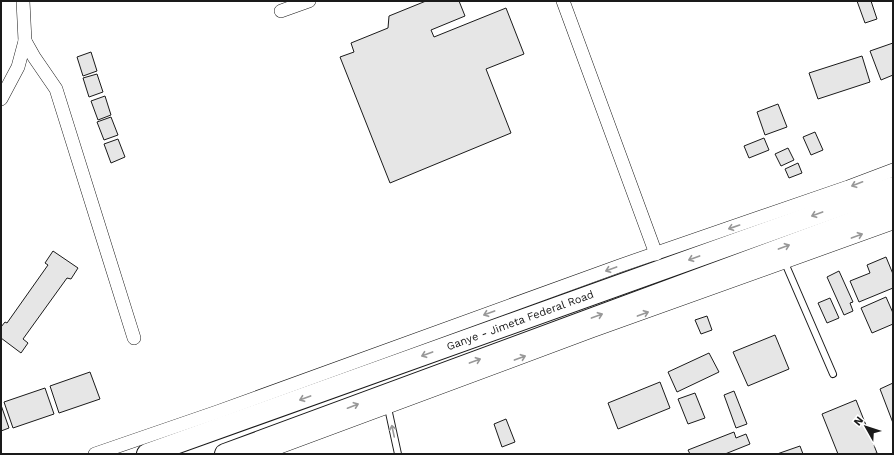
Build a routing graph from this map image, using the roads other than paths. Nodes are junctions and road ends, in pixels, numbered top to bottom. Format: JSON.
{"nodes":[{"id":1,"x":23,"y":1,"type":"edge"},
{"id":2,"x":308,"y":1,"type":"edge"},
{"id":3,"x":563,"y":1,"type":"edge"},
{"id":4,"x":281,"y":11,"type":"dead end"},
{"id":5,"x":26,"y":41,"type":"junction"},
{"id":6,"x":1,"y":99,"type":"edge"},
{"id":7,"x":893,"y":170,"type":"edge"},
{"id":8,"x":893,"y":187,"type":"edge"},
{"id":9,"x":893,"y":207,"type":"edge"},
{"id":10,"x":893,"y":223,"type":"edge"},
{"id":11,"x":656,"y":254,"type":"junction"},
{"id":12,"x":785,"y":263,"type":"junction"},
{"id":13,"x":134,"y":338,"type":"dead end"},
{"id":14,"x":833,"y":374,"type":"dead end"},
{"id":15,"x":388,"y":408,"type":"junction"},
{"id":16,"x":94,"y":454,"type":"edge"},
{"id":17,"x":147,"y":454,"type":"edge"},
{"id":18,"x":225,"y":454,"type":"edge"},
{"id":19,"x":261,"y":454,"type":"edge"},
{"id":20,"x":398,"y":454,"type":"edge"}],
"edges":[{"from":1,"to":5,"type":"street"},
{"from":2,"to":4,"type":"street"},
{"from":3,"to":11,"type":"street"},
{"from":5,"to":6,"type":"street"},
{"from":5,"to":13,"type":"street"},
{"from":7,"to":11,"type":"street","one_way":true},
{"from":8,"to":17,"type":"main road","name":"Ganye - Jimeta Federal Road","one_way":true},
{"from":18,"to":9,"type":"main road","name":"Ganye - Jimeta Federal Road","one_way":true},
{"from":12,"to":10,"type":"street","one_way":true},
{"from":11,"to":16,"type":"street","one_way":true},
{"from":12,"to":14,"type":"lane"},
{"from":15,"to":12,"type":"street","one_way":true},
{"from":15,"to":19,"type":"street"},
{"from":20,"to":15,"type":"lane","one_way":true}]}
